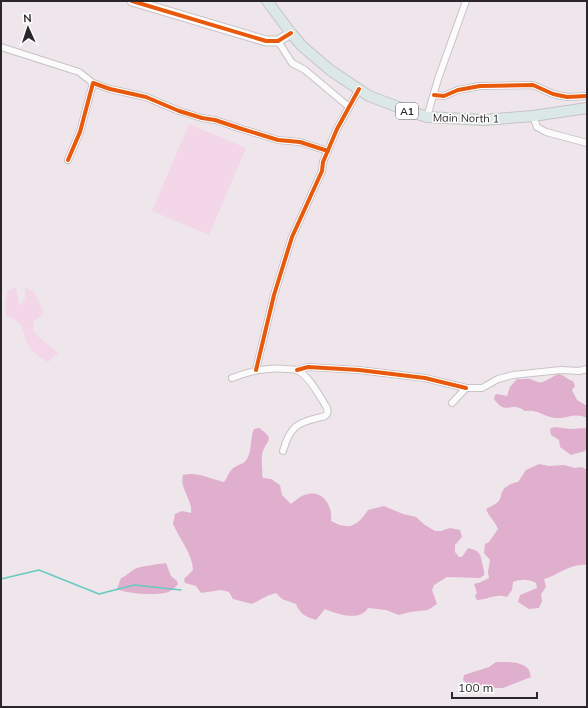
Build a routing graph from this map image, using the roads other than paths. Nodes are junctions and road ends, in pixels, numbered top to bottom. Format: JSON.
{"nodes":[{"id":1,"x":132,"y":1,"type":"edge"},
{"id":2,"x":267,"y":1,"type":"edge"},
{"id":3,"x":466,"y":1,"type":"edge"},
{"id":4,"x":291,"y":33,"type":"junction"},
{"id":5,"x":278,"y":41,"type":"junction"},
{"id":6,"x":1,"y":47,"type":"edge"},
{"id":7,"x":93,"y":83,"type":"junction"},
{"id":8,"x":359,"y":89,"type":"junction"},
{"id":9,"x":434,"y":95,"type":"junction"},
{"id":10,"x":587,"y":96,"type":"edge"},
{"id":11,"x":349,"y":107,"type":"junction"},
{"id":12,"x":587,"y":108,"type":"edge"},
{"id":13,"x":533,"y":116,"type":"junction"},
{"id":14,"x":427,"y":117,"type":"junction"},
{"id":15,"x":587,"y":143,"type":"edge"},
{"id":16,"x":328,"y":152,"type":"junction"},
{"id":17,"x":68,"y":160,"type":"dead end"},
{"id":18,"x":587,"y":369,"type":"edge"},
{"id":19,"x":256,"y":370,"type":"junction"},
{"id":20,"x":297,"y":370,"type":"junction"},
{"id":21,"x":232,"y":378,"type":"dead end"},
{"id":22,"x":466,"y":388,"type":"junction"},
{"id":23,"x":452,"y":403,"type":"dead end"},
{"id":24,"x":283,"y":451,"type":"dead end"}],
"edges":[{"from":1,"to":5,"type":"street"},
{"from":2,"to":4,"type":"main road","name":"Main North 1","number":"A1"},
{"from":3,"to":9,"type":"street"},
{"from":4,"to":5,"type":"street"},
{"from":4,"to":8,"type":"main road","name":"Main North 1","number":"A1"},
{"from":5,"to":11,"type":"street"},
{"from":6,"to":7,"type":"street"},
{"from":7,"to":16,"type":"street"},
{"from":7,"to":17,"type":"street"},
{"from":8,"to":11,"type":"street"},
{"from":8,"to":14,"type":"main road","name":"Main North 1","number":"A1"},
{"from":9,"to":10,"type":"street"},
{"from":9,"to":14,"type":"street"},
{"from":11,"to":16,"type":"street"},
{"from":12,"to":13,"type":"main road","name":"Main North 1","number":"A1"},
{"from":13,"to":14,"type":"main road","name":"Main North 1","number":"A1"},
{"from":13,"to":15,"type":"street"},
{"from":16,"to":19,"type":"street"},
{"from":18,"to":22,"type":"street"},
{"from":19,"to":20,"type":"street"},
{"from":19,"to":21,"type":"street"},
{"from":20,"to":22,"type":"street"},
{"from":20,"to":24,"type":"street"},
{"from":22,"to":23,"type":"street"}]}
